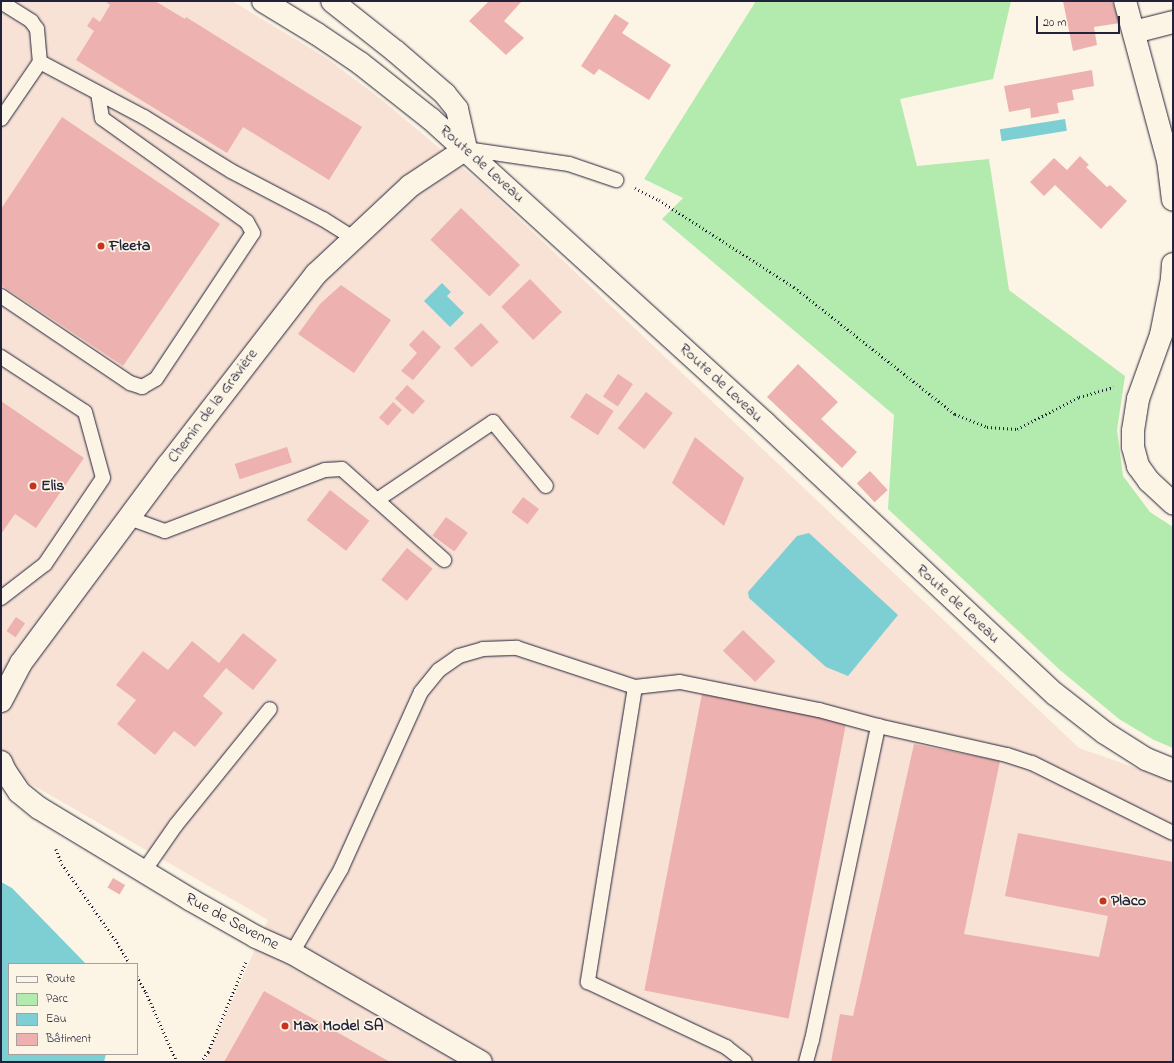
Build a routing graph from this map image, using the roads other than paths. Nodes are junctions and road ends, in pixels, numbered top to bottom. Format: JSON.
{"nodes":[{"id":1,"x":263,"y":1,"type":"edge"},
{"id":2,"x":332,"y":1,"type":"edge"},
{"id":3,"x":1125,"y":1,"type":"edge"},
{"id":4,"x":1,"y":2,"type":"edge"},
{"id":5,"x":1173,"y":22,"type":"edge"},
{"id":6,"x":1134,"y":32,"type":"junction"},
{"id":7,"x":40,"y":62,"type":"junction"},
{"id":8,"x":98,"y":93,"type":"junction"},
{"id":9,"x":1,"y":119,"type":"edge"},
{"id":10,"x":466,"y":149,"type":"junction"},
{"id":11,"x":616,"y":180,"type":"road end"},
{"id":12,"x":1173,"y":200,"type":"edge"},
{"id":13,"x":353,"y":238,"type":"junction"},
{"id":14,"x":1173,"y":264,"type":"edge"},
{"id":15,"x":1,"y":296,"type":"edge"},
{"id":16,"x":1,"y":356,"type":"edge"},
{"id":17,"x":546,"y":486,"type":"dead end"},
{"id":18,"x":377,"y":500,"type":"junction"},
{"id":19,"x":1173,"y":503,"type":"edge"},
{"id":20,"x":128,"y":518,"type":"junction"},
{"id":21,"x":444,"y":560,"type":"dead end"},
{"id":22,"x":1,"y":598,"type":"edge"},
{"id":23,"x":635,"y":687,"type":"junction"},
{"id":24,"x":1,"y":701,"type":"edge"},
{"id":25,"x":270,"y":709,"type":"dead end"},
{"id":26,"x":878,"y":726,"type":"junction"},
{"id":27,"x":1,"y":762,"type":"edge"},
{"id":28,"x":1173,"y":770,"type":"edge"},
{"id":29,"x":1173,"y":833,"type":"edge"},
{"id":30,"x":144,"y":871,"type":"junction"},
{"id":31,"x":292,"y":953,"type":"junction"},
{"id":32,"x":481,"y":1062,"type":"edge"},
{"id":33,"x":745,"y":1062,"type":"edge"},
{"id":34,"x":806,"y":1062,"type":"edge"}],
"edges":[{"from":1,"to":10,"type":"street","name":"Route de Leveau"},
{"from":2,"to":10,"type":"street"},
{"from":3,"to":6,"type":"street"},
{"from":4,"to":7,"type":"lane"},
{"from":5,"to":6,"type":"street"},
{"from":6,"to":12,"type":"street"},
{"from":7,"to":8,"type":"lane"},
{"from":7,"to":9,"type":"lane"},
{"from":8,"to":13,"type":"lane"},
{"from":8,"to":15,"type":"lane"},
{"from":10,"to":11,"type":"lane"},
{"from":10,"to":13,"type":"street","name":"Chemin de la Gravière"},
{"from":10,"to":28,"type":"street","name":"Route de Leveau"},
{"from":13,"to":20,"type":"street","name":"Chemin de la Gravière"},
{"from":14,"to":19,"type":"street"},
{"from":16,"to":22,"type":"lane"},
{"from":17,"to":18,"type":"lane"},
{"from":18,"to":20,"type":"lane"},
{"from":18,"to":21,"type":"lane"},
{"from":20,"to":24,"type":"street","name":"Chemin de la Gravière"},
{"from":23,"to":26,"type":"lane"},
{"from":23,"to":31,"type":"lane"},
{"from":23,"to":33,"type":"lane"},
{"from":25,"to":30,"type":"lane"},
{"from":26,"to":29,"type":"lane"},
{"from":26,"to":34,"type":"lane"},
{"from":27,"to":30,"type":"street","name":"Rue de Sevenne"},
{"from":30,"to":31,"type":"street","name":"Rue de Sevenne"},
{"from":31,"to":32,"type":"street","name":"Rue de Sevenne"}]}
